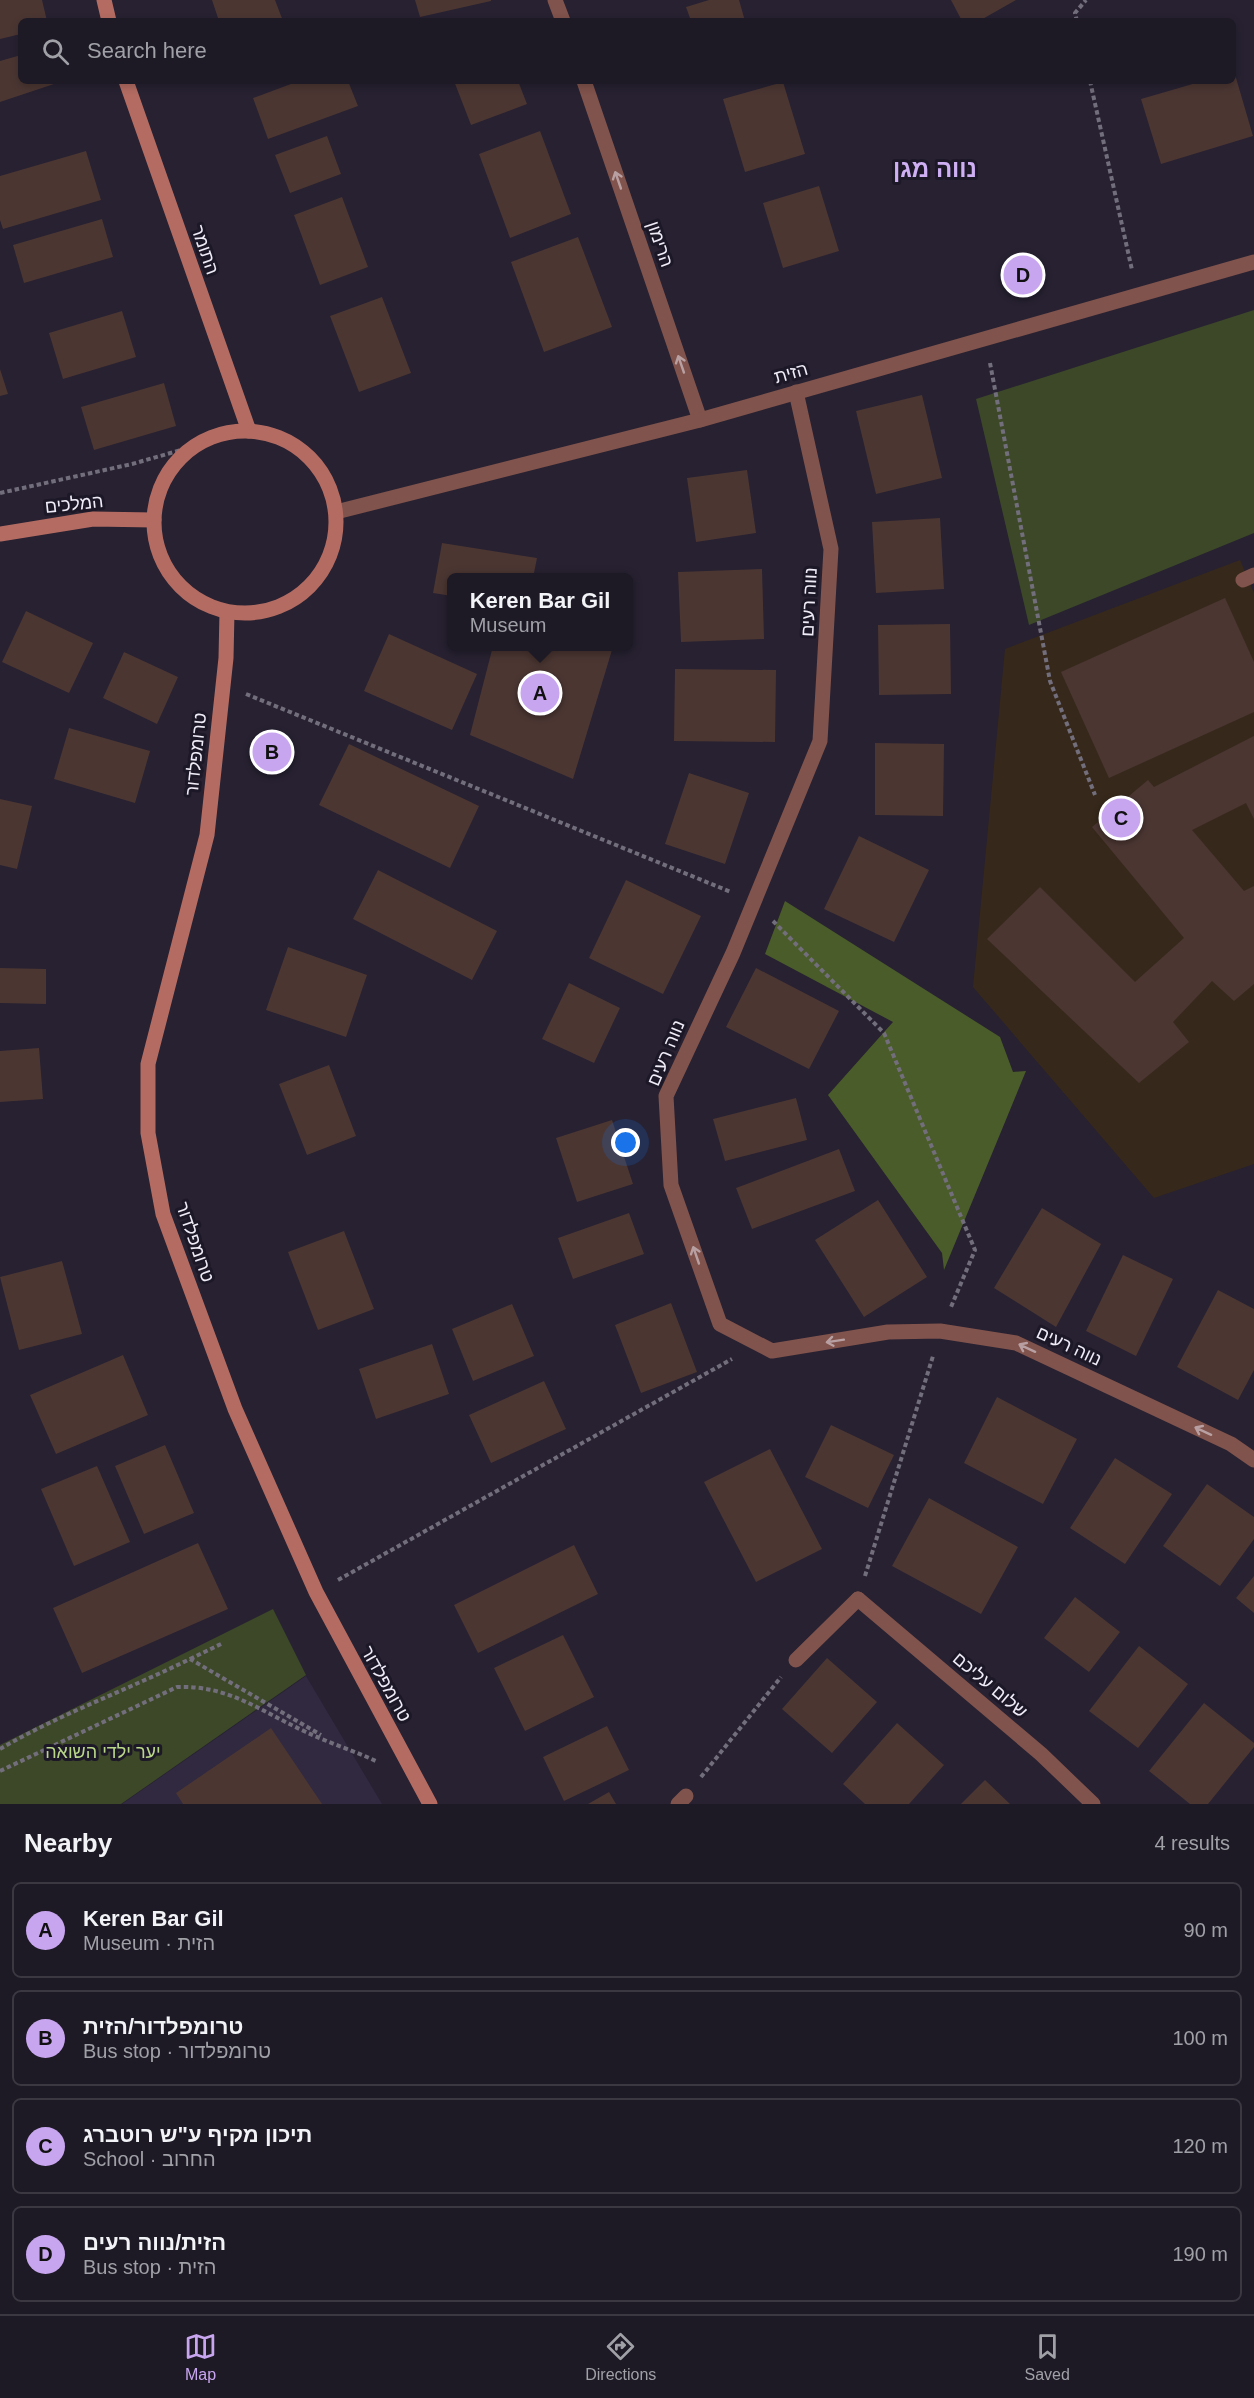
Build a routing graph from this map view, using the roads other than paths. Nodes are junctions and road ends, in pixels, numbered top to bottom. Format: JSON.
{"nodes":[{"id":1,"x":104,"y":0,"type":"edge"},
{"id":2,"x":555,"y":0,"type":"edge"},
{"id":3,"x":108,"y":18,"type":"edge"},
{"id":4,"x":561,"y":18,"type":"edge"},
{"id":5,"x":127,"y":84,"type":"edge"},
{"id":6,"x":585,"y":84,"type":"edge"},
{"id":7,"x":1254,"y":262,"type":"edge"},
{"id":8,"x":796,"y":392,"type":"junction"},
{"id":9,"x":700,"y":420,"type":"junction"},
{"id":10,"x":249,"y":431,"type":"junction"},
{"id":11,"x":336,"y":512,"type":"junction"},
{"id":12,"x":154,"y":520,"type":"junction"},
{"id":13,"x":0,"y":534,"type":"edge"},
{"id":14,"x":227,"y":612,"type":"junction"},
{"id":15,"x":1254,"y":1460,"type":"edge"},
{"id":16,"x":796,"y":1660,"type":"road end"},
{"id":17,"x":430,"y":1804,"type":"edge"},
{"id":18,"x":1093,"y":1804,"type":"edge"}],
"edges":[{"from":1,"to":3,"type":"street"},
{"from":2,"to":4,"type":"street"},
{"from":5,"to":10,"type":"street","name":"התומר"},
{"from":9,"to":6,"type":"street","name":"הרימון","one_way":true},
{"from":7,"to":8,"type":"street","name":"הזית"},
{"from":8,"to":9,"type":"street","name":"הזית"},
{"from":15,"to":8,"type":"street","name":"נווה רעים","one_way":true},
{"from":9,"to":11,"type":"street","name":"הזית"},
{"from":10,"to":11,"type":"street"},
{"from":10,"to":12,"type":"street"},
{"from":11,"to":14,"type":"street"},
{"from":12,"to":13,"type":"street","name":"המלכים"},
{"from":12,"to":14,"type":"street"},
{"from":14,"to":17,"type":"street","name":"טרומפלדור"},
{"from":16,"to":18,"type":"street","name":"שלום עליכם"}]}
